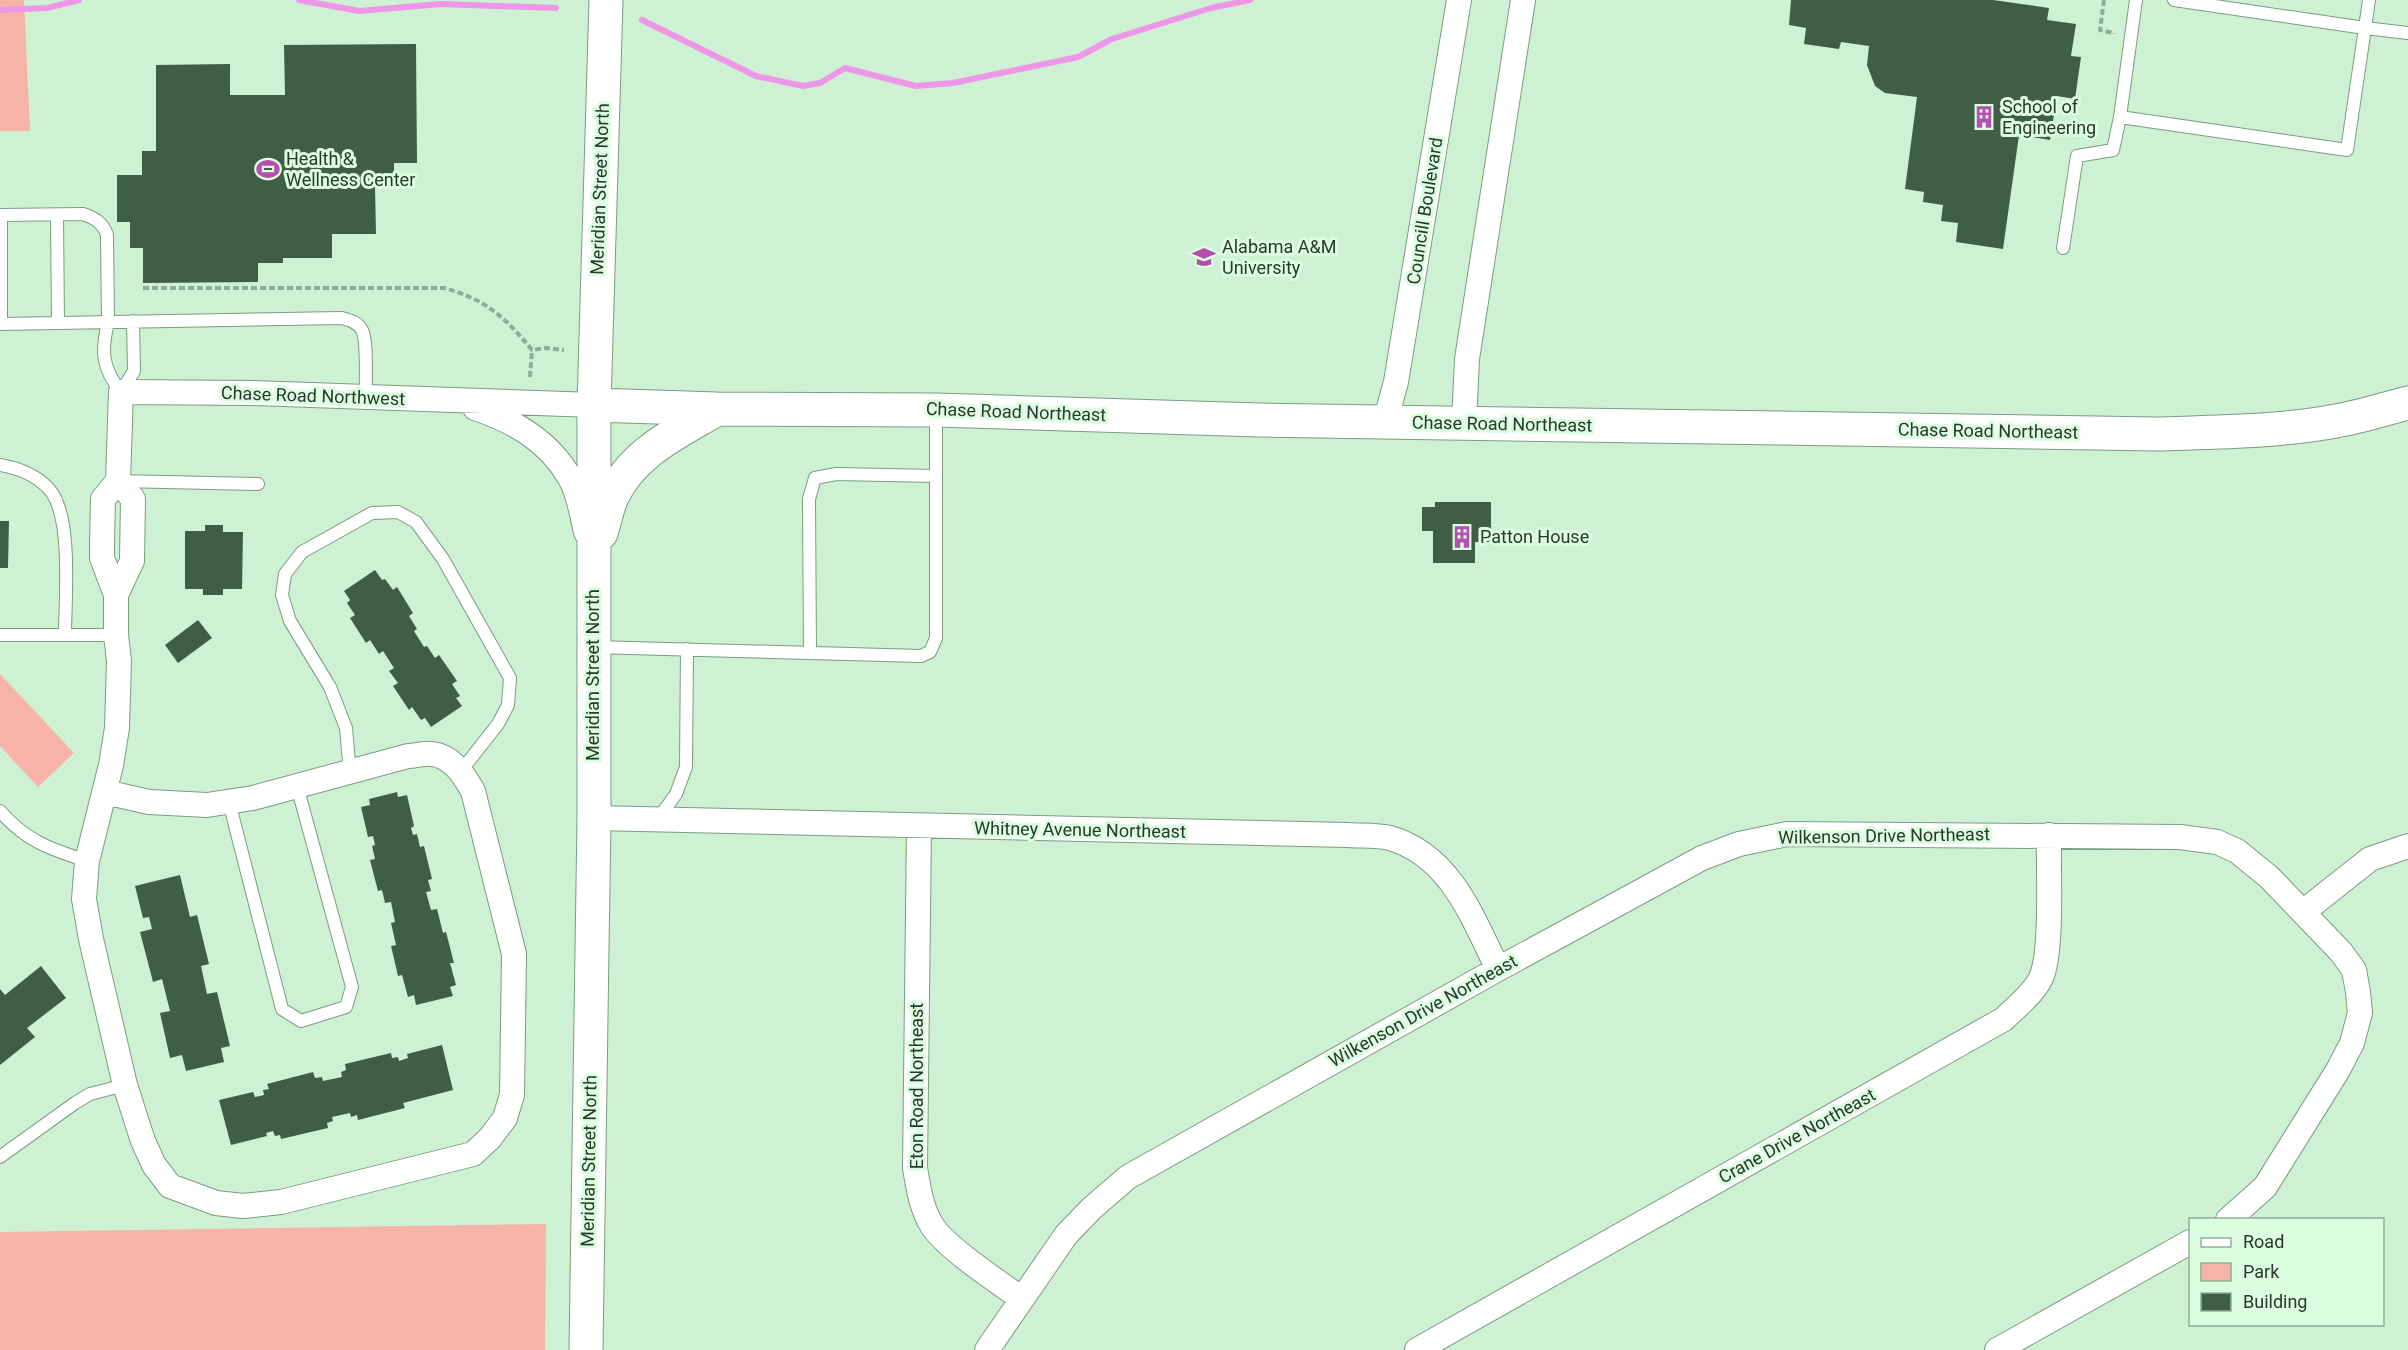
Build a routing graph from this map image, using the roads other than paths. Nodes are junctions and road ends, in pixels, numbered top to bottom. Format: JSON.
{"nodes":[{"id":1,"x":606,"y":0,"type":"edge"},
{"id":2,"x":1459,"y":0,"type":"edge"},
{"id":3,"x":1523,"y":0,"type":"edge"},
{"id":4,"x":2136,"y":0,"type":"edge"},
{"id":5,"x":2174,"y":0,"type":"edge"},
{"id":6,"x":2369,"y":0,"type":"edge"},
{"id":7,"x":2365,"y":28,"type":"junction"},
{"id":8,"x":2408,"y":33,"type":"edge"},
{"id":9,"x":2120,"y":117,"type":"junction"},
{"id":10,"x":1,"y":215,"type":"edge"},
{"id":11,"x":57,"y":215,"type":"junction"},
{"id":12,"x":2063,"y":248,"type":"dead end"},
{"id":13,"x":133,"y":321,"type":"junction"},
{"id":14,"x":108,"y":322,"type":"junction"},
{"id":15,"x":58,"y":323,"type":"junction"},
{"id":16,"x":1,"y":324,"type":"edge"},
{"id":17,"x":121,"y":392,"type":"junction"},
{"id":18,"x":366,"y":397,"type":"junction"},
{"id":19,"x":452,"y":401,"type":"junction"},
{"id":20,"x":2408,"y":403,"type":"edge"},
{"id":21,"x":594,"y":405,"type":"junction"},
{"id":22,"x":717,"y":409,"type":"junction"},
{"id":23,"x":936,"y":410,"type":"junction"},
{"id":24,"x":1385,"y":422,"type":"junction"},
{"id":25,"x":1464,"y":423,"type":"junction"},
{"id":26,"x":0,"y":465,"type":"edge"},
{"id":27,"x":936,"y":476,"type":"junction"},
{"id":28,"x":118,"y":481,"type":"junction"},
{"id":29,"x":258,"y":484,"type":"dead end"},
{"id":30,"x":593,"y":557,"type":"junction"},
{"id":31,"x":0,"y":635,"type":"edge"},
{"id":32,"x":65,"y":635,"type":"junction"},
{"id":33,"x":116,"y":635,"type":"junction"},
{"id":34,"x":592,"y":647,"type":"junction"},
{"id":35,"x":687,"y":649,"type":"junction"},
{"id":36,"x":810,"y":653,"type":"junction"},
{"id":37,"x":461,"y":771,"type":"junction"},
{"id":38,"x":350,"y":773,"type":"junction"},
{"id":39,"x":297,"y":786,"type":"junction"},
{"id":40,"x":105,"y":792,"type":"junction"},
{"id":41,"x":229,"y":802,"type":"junction"},
{"id":42,"x":0,"y":811,"type":"edge"},
{"id":43,"x":594,"y":818,"type":"junction"},
{"id":44,"x":658,"y":819,"type":"junction"},
{"id":45,"x":920,"y":826,"type":"junction"},
{"id":46,"x":2049,"y":835,"type":"junction"},
{"id":47,"x":2408,"y":846,"type":"edge"},
{"id":48,"x":87,"y":861,"type":"junction"},
{"id":49,"x":2303,"y":912,"type":"junction"},
{"id":50,"x":1498,"y":969,"type":"junction"},
{"id":51,"x":125,"y":1085,"type":"junction"},
{"id":52,"x":0,"y":1157,"type":"edge"},
{"id":53,"x":2231,"y":1218,"type":"edge"},
{"id":54,"x":2189,"y":1243,"type":"edge"},
{"id":55,"x":1022,"y":1299,"type":"junction"},
{"id":56,"x":586,"y":1350,"type":"edge"},
{"id":57,"x":987,"y":1350,"type":"edge"},
{"id":58,"x":1417,"y":1350,"type":"edge"},
{"id":59,"x":1997,"y":1350,"type":"edge"}],
"edges":[{"from":1,"to":21,"type":"street","name":"Meridian Street North"},
{"from":2,"to":24,"type":"street","name":"Councill Boulevard"},
{"from":3,"to":25,"type":"street"},
{"from":4,"to":9,"type":"lane"},
{"from":5,"to":7,"type":"lane"},
{"from":6,"to":7,"type":"lane"},
{"from":7,"to":8,"type":"lane"},
{"from":7,"to":9,"type":"lane"},
{"from":9,"to":12,"type":"lane"},
{"from":10,"to":11,"type":"lane"},
{"from":10,"to":16,"type":"lane"},
{"from":11,"to":14,"type":"lane"},
{"from":11,"to":15,"type":"lane"},
{"from":13,"to":14,"type":"lane"},
{"from":13,"to":17,"type":"lane"},
{"from":13,"to":18,"type":"lane"},
{"from":14,"to":15,"type":"lane"},
{"from":14,"to":17,"type":"lane"},
{"from":15,"to":16,"type":"lane"},
{"from":17,"to":18,"type":"street","name":"Chase Road Northwest"},
{"from":17,"to":28,"type":"street"},
{"from":18,"to":19,"type":"street","name":"Chase Road Northwest"},
{"from":19,"to":21,"type":"street","name":"Chase Road Northwest"},
{"from":19,"to":30,"type":"street"},
{"from":20,"to":25,"type":"street","name":"Chase Road Northeast"},
{"from":21,"to":22,"type":"street","name":"Chase Road Northeast"},
{"from":21,"to":30,"type":"street","name":"Meridian Street North"},
{"from":22,"to":23,"type":"street","name":"Chase Road Northeast"},
{"from":22,"to":30,"type":"street"},
{"from":23,"to":24,"type":"street","name":"Chase Road Northeast"},
{"from":23,"to":27,"type":"lane"},
{"from":24,"to":25,"type":"street","name":"Chase Road Northeast"},
{"from":26,"to":32,"type":"lane"},
{"from":27,"to":36,"type":"lane"},
{"from":27,"to":36,"type":"lane"},
{"from":28,"to":29,"type":"lane"},
{"from":28,"to":33,"type":"street"},
{"from":30,"to":34,"type":"street","name":"Meridian Street North"},
{"from":31,"to":32,"type":"lane"},
{"from":32,"to":33,"type":"lane"},
{"from":33,"to":40,"type":"street"},
{"from":34,"to":35,"type":"lane"},
{"from":34,"to":43,"type":"street","name":"Meridian Street North"},
{"from":35,"to":36,"type":"lane"},
{"from":35,"to":44,"type":"lane"},
{"from":37,"to":38,"type":"street"},
{"from":37,"to":38,"type":"lane"},
{"from":37,"to":51,"type":"street"},
{"from":38,"to":39,"type":"street"},
{"from":39,"to":41,"type":"street"},
{"from":39,"to":41,"type":"lane"},
{"from":40,"to":41,"type":"street"},
{"from":40,"to":48,"type":"street"},
{"from":42,"to":48,"type":"lane"},
{"from":43,"to":44,"type":"street","name":"Whitney Avenue Northeast"},
{"from":43,"to":56,"type":"street","name":"Meridian Street North"},
{"from":44,"to":45,"type":"street","name":"Whitney Avenue Northeast"},
{"from":45,"to":50,"type":"street","name":"Whitney Avenue Northeast"},
{"from":45,"to":55,"type":"street","name":"Eton Road Northeast"},
{"from":46,"to":49,"type":"street","name":"Wilkenson Drive Northeast"},
{"from":46,"to":50,"type":"street","name":"Wilkenson Drive Northeast"},
{"from":46,"to":58,"type":"street","name":"Crane Drive Northeast"},
{"from":47,"to":49,"type":"street"},
{"from":48,"to":51,"type":"street"},
{"from":49,"to":53,"type":"street","name":"Wilkenson Drive Northeast"},
{"from":50,"to":55,"type":"street","name":"Wilkenson Drive Northeast"},
{"from":51,"to":52,"type":"lane"},
{"from":54,"to":59,"type":"street"},
{"from":55,"to":57,"type":"street","name":"Wilkenson Drive Northeast"}]}
